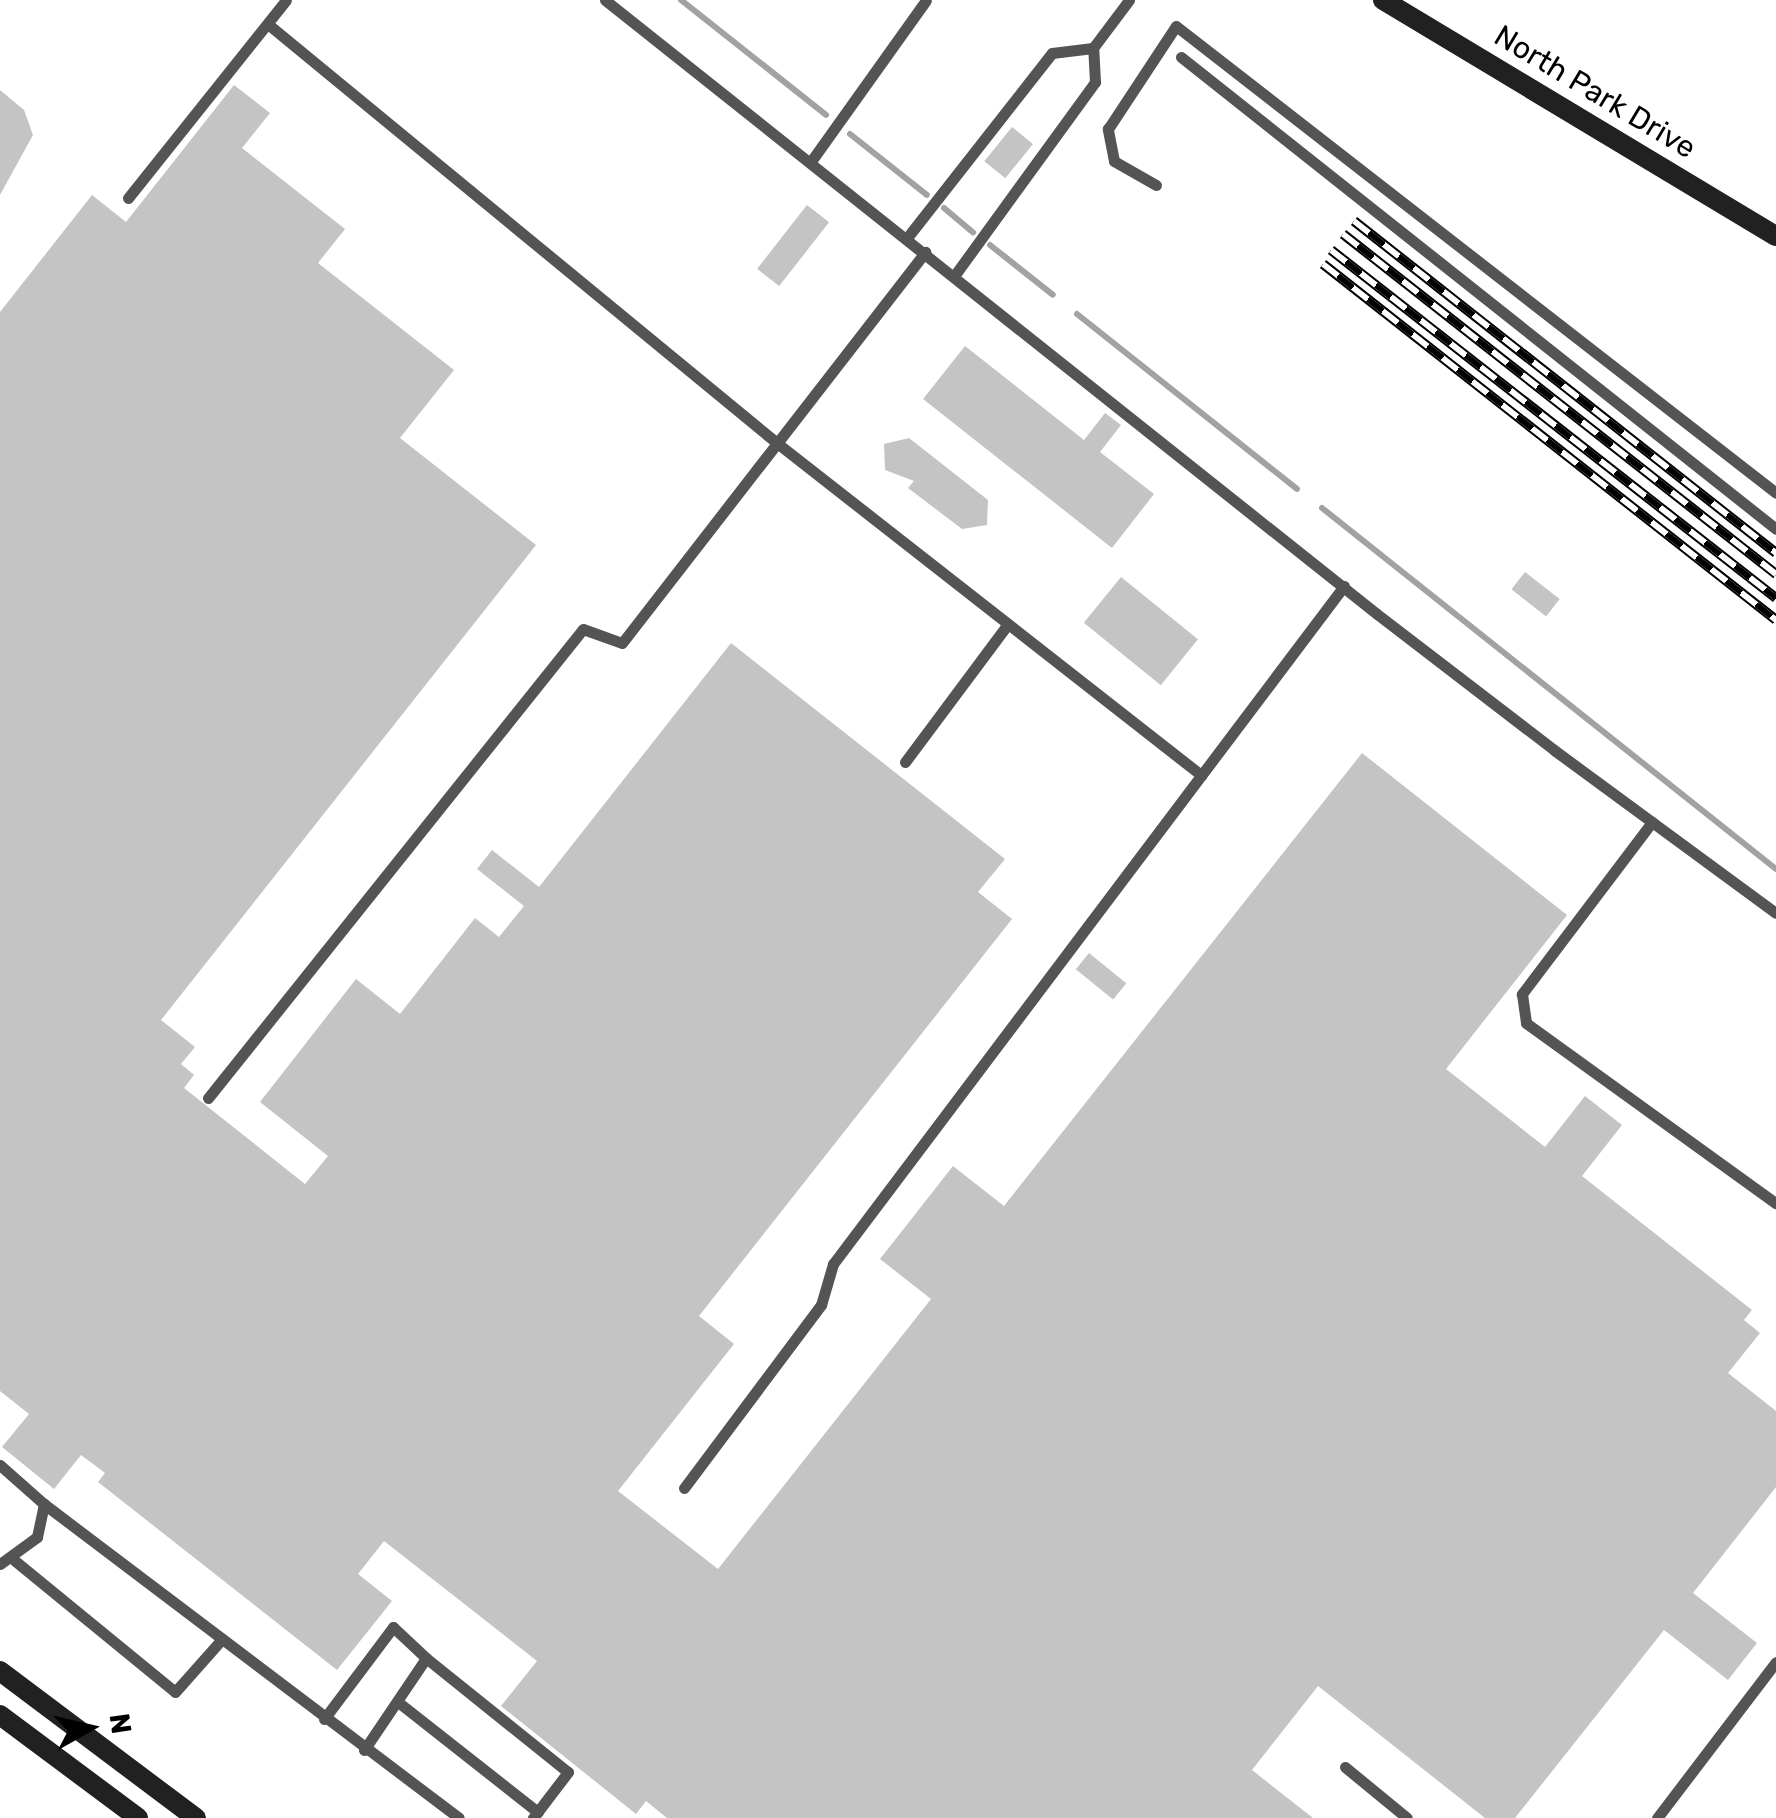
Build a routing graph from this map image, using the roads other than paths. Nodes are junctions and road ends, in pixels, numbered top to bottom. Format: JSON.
{"nodes":[{"id":1,"x":286,"y":0,"type":"edge"},
{"id":2,"x":605,"y":0,"type":"edge"},
{"id":3,"x":926,"y":0,"type":"edge"},
{"id":4,"x":1129,"y":0,"type":"edge"},
{"id":5,"x":1382,"y":0,"type":"edge"},
{"id":6,"x":270,"y":25,"type":"junction"},
{"id":7,"x":1093,"y":48,"type":"junction"},
{"id":8,"x":1181,"y":57,"type":"dead end"},
{"id":9,"x":812,"y":160,"type":"junction"},
{"id":10,"x":1156,"y":185,"type":"dead end"},
{"id":11,"x":128,"y":198,"type":"dead end"},
{"id":12,"x":910,"y":234,"type":"junction"},
{"id":13,"x":1776,"y":236,"type":"edge"},
{"id":14,"x":924,"y":252,"type":"junction"},
{"id":15,"x":957,"y":272,"type":"junction"},
{"id":16,"x":776,"y":444,"type":"junction"},
{"id":17,"x":1776,"y":493,"type":"edge"},
{"id":18,"x":1776,"y":529,"type":"edge"},
{"id":19,"x":1344,"y":586,"type":"junction"},
{"id":20,"x":1008,"y":624,"type":"junction"},
{"id":21,"x":905,"y":762,"type":"dead end"},
{"id":22,"x":1201,"y":776,"type":"junction"},
{"id":23,"x":1652,"y":822,"type":"junction"},
{"id":24,"x":1776,"y":914,"type":"edge"},
{"id":25,"x":208,"y":1098,"type":"dead end"},
{"id":26,"x":1776,"y":1203,"type":"edge"},
{"id":27,"x":0,"y":1464,"type":"edge"},
{"id":28,"x":684,"y":1488,"type":"dead end"},
{"id":29,"x":44,"y":1504,"type":"junction"},
{"id":30,"x":14,"y":1560,"type":"junction"},
{"id":31,"x":0,"y":1564,"type":"edge"},
{"id":32,"x":222,"y":1640,"type":"junction"},
{"id":33,"x":426,"y":1658,"type":"junction"},
{"id":34,"x":1776,"y":1662,"type":"edge"},
{"id":35,"x":0,"y":1671,"type":"edge"},
{"id":36,"x":398,"y":1702,"type":"junction"},
{"id":37,"x":0,"y":1715,"type":"edge"},
{"id":38,"x":324,"y":1719,"type":"junction"},
{"id":39,"x":364,"y":1750,"type":"junction"},
{"id":40,"x":1346,"y":1767,"type":"dead end"},
{"id":41,"x":536,"y":1815,"type":"edge"},
{"id":42,"x":138,"y":1818,"type":"edge"},
{"id":43,"x":196,"y":1818,"type":"edge"},
{"id":44,"x":459,"y":1818,"type":"edge"},
{"id":45,"x":1407,"y":1818,"type":"edge"},
{"id":46,"x":1657,"y":1818,"type":"edge"}],
"edges":[{"from":1,"to":6,"type":"lane"},
{"from":2,"to":9,"type":"lane"},
{"from":3,"to":9,"type":"lane"},
{"from":4,"to":7,"type":"lane"},
{"from":5,"to":13,"type":"main road","name":"North Park Drive"},
{"from":6,"to":11,"type":"lane"},
{"from":6,"to":16,"type":"lane"},
{"from":7,"to":12,"type":"lane"},
{"from":7,"to":15,"type":"lane"},
{"from":8,"to":18,"type":"lane"},
{"from":9,"to":12,"type":"lane"},
{"from":10,"to":17,"type":"lane"},
{"from":12,"to":14,"type":"lane"},
{"from":14,"to":15,"type":"lane"},
{"from":14,"to":16,"type":"lane"},
{"from":15,"to":19,"type":"lane"},
{"from":16,"to":20,"type":"lane"},
{"from":16,"to":25,"type":"lane"},
{"from":19,"to":22,"type":"lane"},
{"from":19,"to":23,"type":"lane","bridge":true},
{"from":20,"to":21,"type":"lane"},
{"from":20,"to":22,"type":"lane"},
{"from":22,"to":28,"type":"lane"},
{"from":23,"to":24,"type":"lane"},
{"from":23,"to":26,"type":"lane"},
{"from":27,"to":29,"type":"lane"},
{"from":29,"to":30,"type":"lane"},
{"from":29,"to":32,"type":"lane"},
{"from":30,"to":31,"type":"lane"},
{"from":30,"to":32,"type":"lane"},
{"from":32,"to":38,"type":"lane"},
{"from":33,"to":36,"type":"lane"},
{"from":33,"to":38,"type":"lane"},
{"from":33,"to":41,"type":"lane"},
{"from":34,"to":46,"type":"lane"},
{"from":35,"to":43,"type":"main road"},
{"from":36,"to":39,"type":"lane"},
{"from":36,"to":41,"type":"lane"},
{"from":37,"to":42,"type":"main road"},
{"from":38,"to":39,"type":"lane"},
{"from":39,"to":44,"type":"lane"},
{"from":40,"to":45,"type":"lane"}]}
